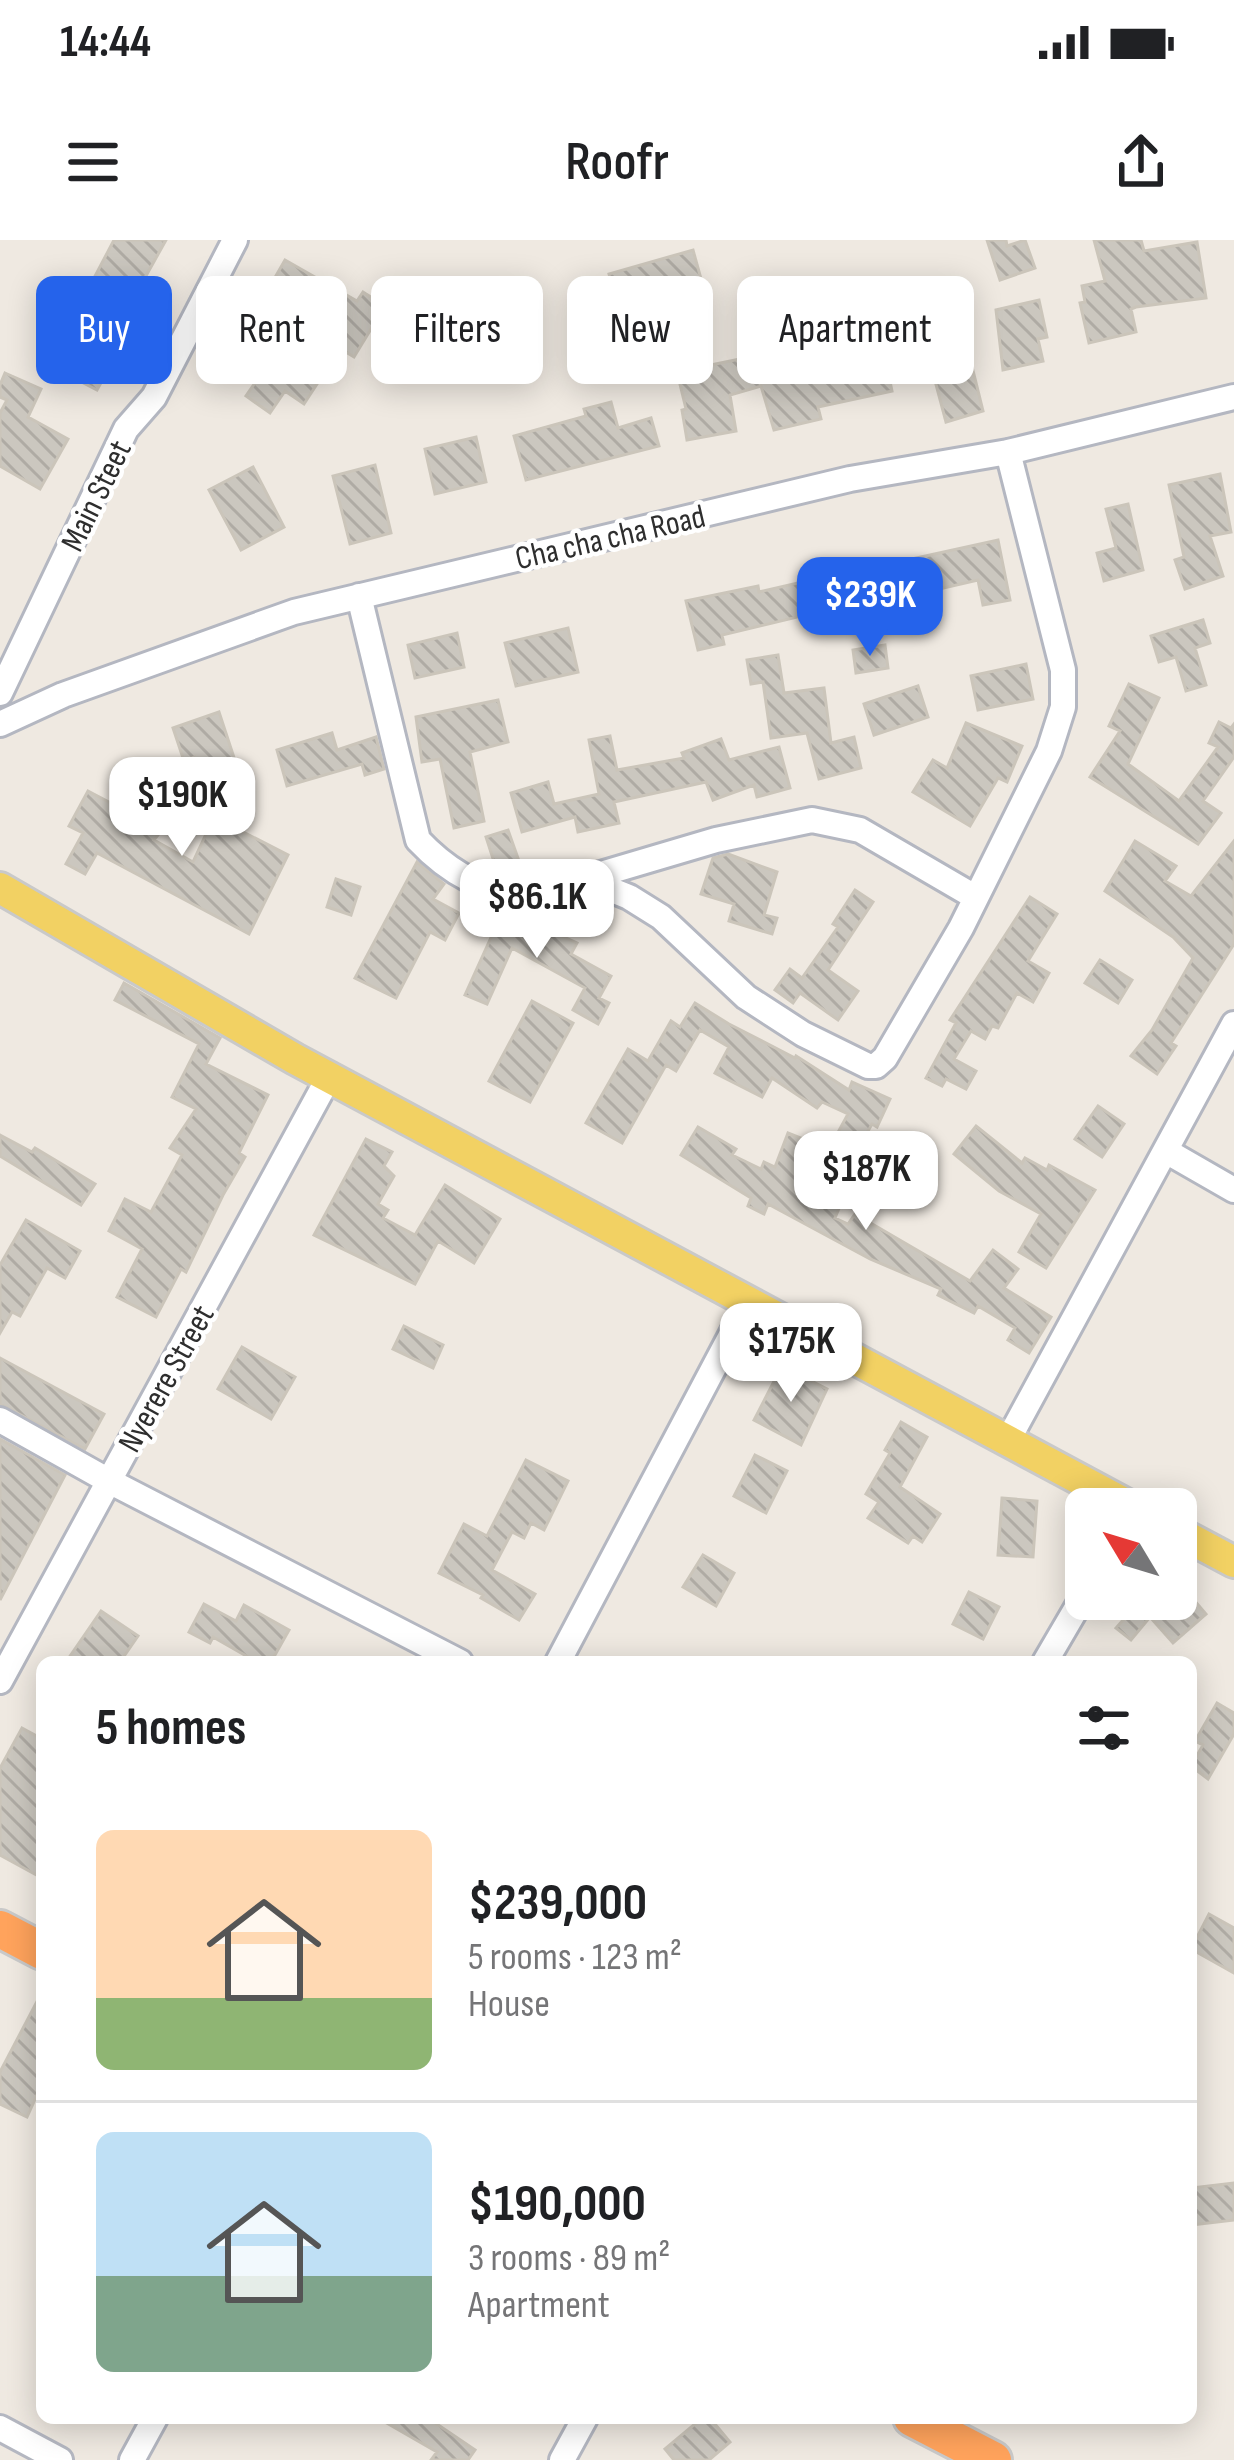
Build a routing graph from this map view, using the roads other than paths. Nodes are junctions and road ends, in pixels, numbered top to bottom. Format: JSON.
{"nodes":[{"id":1,"x":235,"y":240,"type":"edge"},
{"id":2,"x":1234,"y":397,"type":"edge"},
{"id":3,"x":1007,"y":452,"type":"junction"},
{"id":4,"x":359,"y":596,"type":"junction"},
{"id":5,"x":0,"y":693,"type":"edge"},
{"id":6,"x":0,"y":724,"type":"edge"},
{"id":7,"x":587,"y":880,"type":"junction"},
{"id":8,"x":0,"y":888,"type":"edge"},
{"id":9,"x":975,"y":897,"type":"junction"},
{"id":10,"x":1234,"y":1024,"type":"edge"},
{"id":11,"x":330,"y":1075,"type":"junction"},
{"id":12,"x":1166,"y":1150,"type":"junction"},
{"id":13,"x":1234,"y":1190,"type":"edge"},
{"id":14,"x":747,"y":1305,"type":"junction"},
{"id":15,"x":0,"y":1420,"type":"edge"},
{"id":16,"x":1007,"y":1442,"type":"junction"},
{"id":17,"x":109,"y":1481,"type":"junction"},
{"id":18,"x":1094,"y":1488,"type":"edge"},
{"id":19,"x":1197,"y":1542,"type":"edge"},
{"id":20,"x":1234,"y":1562,"type":"edge"},
{"id":21,"x":1070,"y":1620,"type":"edge"},
{"id":22,"x":448,"y":1656,"type":"edge"},
{"id":23,"x":561,"y":1656,"type":"edge"},
{"id":24,"x":1049,"y":1656,"type":"edge"},
{"id":25,"x":0,"y":1681,"type":"edge"},
{"id":26,"x":0,"y":1929,"type":"edge"},
{"id":27,"x":36,"y":1948,"type":"edge"},
{"id":28,"x":152,"y":2424,"type":"edge"},
{"id":29,"x":582,"y":2424,"type":"edge"},
{"id":30,"x":924,"y":2424,"type":"edge"},
{"id":31,"x":0,"y":2428,"type":"edge"},
{"id":32,"x":60,"y":2460,"type":"edge"},
{"id":33,"x":132,"y":2460,"type":"edge"},
{"id":34,"x":562,"y":2460,"type":"edge"},
{"id":35,"x":993,"y":2460,"type":"edge"}],
"edges":[{"from":1,"to":5,"type":"street","name":"Main Steet"},
{"from":2,"to":3,"type":"street","name":"Cha cha cha Road"},
{"from":3,"to":4,"type":"street","name":"Cha cha cha Road"},
{"from":3,"to":9,"type":"street"},
{"from":4,"to":6,"type":"street","name":"Cha cha cha Road"},
{"from":4,"to":7,"type":"street"},
{"from":7,"to":9,"type":"street"},
{"from":7,"to":9,"type":"street"},
{"from":8,"to":11,"type":"main road"},
{"from":10,"to":12,"type":"street"},
{"from":11,"to":14,"type":"main road"},
{"from":11,"to":17,"type":"street","name":"Nyerere Street"},
{"from":12,"to":13,"type":"street"},
{"from":12,"to":16,"type":"street"},
{"from":14,"to":16,"type":"main road"},
{"from":14,"to":23,"type":"street"},
{"from":15,"to":17,"type":"street"},
{"from":16,"to":18,"type":"main road"},
{"from":17,"to":22,"type":"street"},
{"from":17,"to":25,"type":"street","name":"Nyerere Street"},
{"from":19,"to":20,"type":"main road"},
{"from":21,"to":24,"type":"street"},
{"from":26,"to":27,"type":"highway"},
{"from":28,"to":33,"type":"street"},
{"from":29,"to":34,"type":"street"},
{"from":30,"to":35,"type":"highway"},
{"from":31,"to":32,"type":"street"}]}
